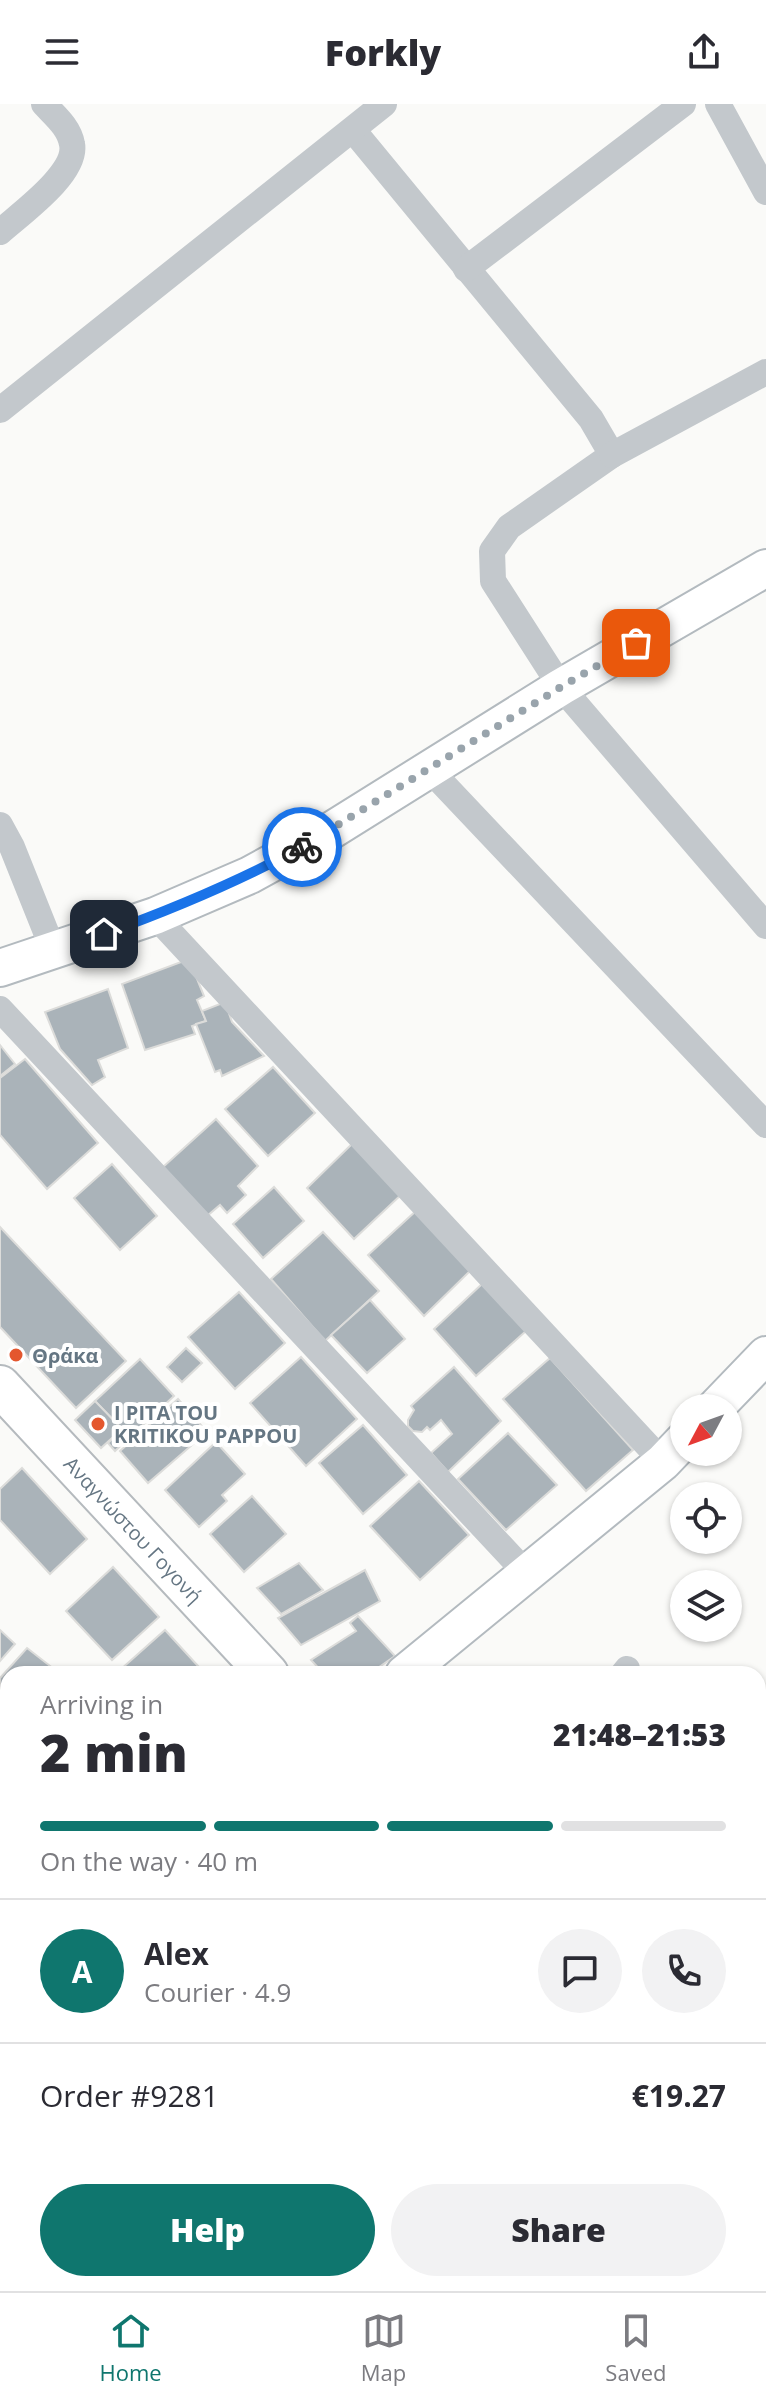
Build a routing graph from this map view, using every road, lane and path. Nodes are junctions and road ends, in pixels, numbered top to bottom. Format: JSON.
{"nodes":[{"id":1,"x":44,"y":104,"type":"edge"},
{"id":2,"x":384,"y":104,"type":"edge"},
{"id":3,"x":683,"y":104,"type":"edge"},
{"id":4,"x":718,"y":104,"type":"edge"},
{"id":5,"x":353,"y":130,"type":"junction"},
{"id":6,"x":766,"y":192,"type":"edge"},
{"id":7,"x":0,"y":232,"type":"edge"},
{"id":8,"x":466,"y":269,"type":"junction"},
{"id":9,"x":766,"y":372,"type":"edge"},
{"id":10,"x":0,"y":410,"type":"edge"},
{"id":11,"x":612,"y":455,"type":"junction"},
{"id":12,"x":765,"y":571,"type":"edge"},
{"id":13,"x":561,"y":687,"type":"junction"},
{"id":14,"x":429,"y":769,"type":"junction"},
{"id":15,"x":0,"y":825,"type":"edge"},
{"id":16,"x":155,"y":916,"type":"junction"},
{"id":17,"x":766,"y":926,"type":"edge"},
{"id":18,"x":54,"y":952,"type":"junction"},
{"id":19,"x":0,"y":968,"type":"edge"},
{"id":20,"x":0,"y":1009,"type":"edge"},
{"id":21,"x":766,"y":1125,"type":"edge"},
{"id":22,"x":766,"y":1355,"type":"edge"},
{"id":23,"x":0,"y":1386,"type":"edge"},
{"id":24,"x":728,"y":1394,"type":"edge"},
{"id":25,"x":670,"y":1448,"type":"edge"},
{"id":26,"x":670,"y":1454,"type":"edge"},
{"id":27,"x":528,"y":1575,"type":"junction"},
{"id":28,"x":261,"y":1666,"type":"edge"},
{"id":29,"x":414,"y":1666,"type":"edge"}],
"edges":[{"from":1,"to":7,"type":"street"},
{"from":2,"to":5,"type":"street"},
{"from":3,"to":8,"type":"street"},
{"from":4,"to":6,"type":"street"},
{"from":5,"to":8,"type":"street"},
{"from":5,"to":10,"type":"street"},
{"from":8,"to":11,"type":"street"},
{"from":9,"to":11,"type":"street"},
{"from":11,"to":13,"type":"street"},
{"from":12,"to":13,"type":"main road"},
{"from":13,"to":14,"type":"main road"},
{"from":13,"to":17,"type":"street"},
{"from":14,"to":16,"type":"main road"},
{"from":14,"to":21,"type":"street"},
{"from":15,"to":18,"type":"street"},
{"from":16,"to":18,"type":"main road"},
{"from":16,"to":25,"type":"street"},
{"from":18,"to":19,"type":"main road"},
{"from":20,"to":27,"type":"street"},
{"from":22,"to":24,"type":"main road"},
{"from":23,"to":28,"type":"main road","name":"Αναγνώστου Γογονή"},
{"from":26,"to":27,"type":"main road"},
{"from":27,"to":29,"type":"main road"}]}
